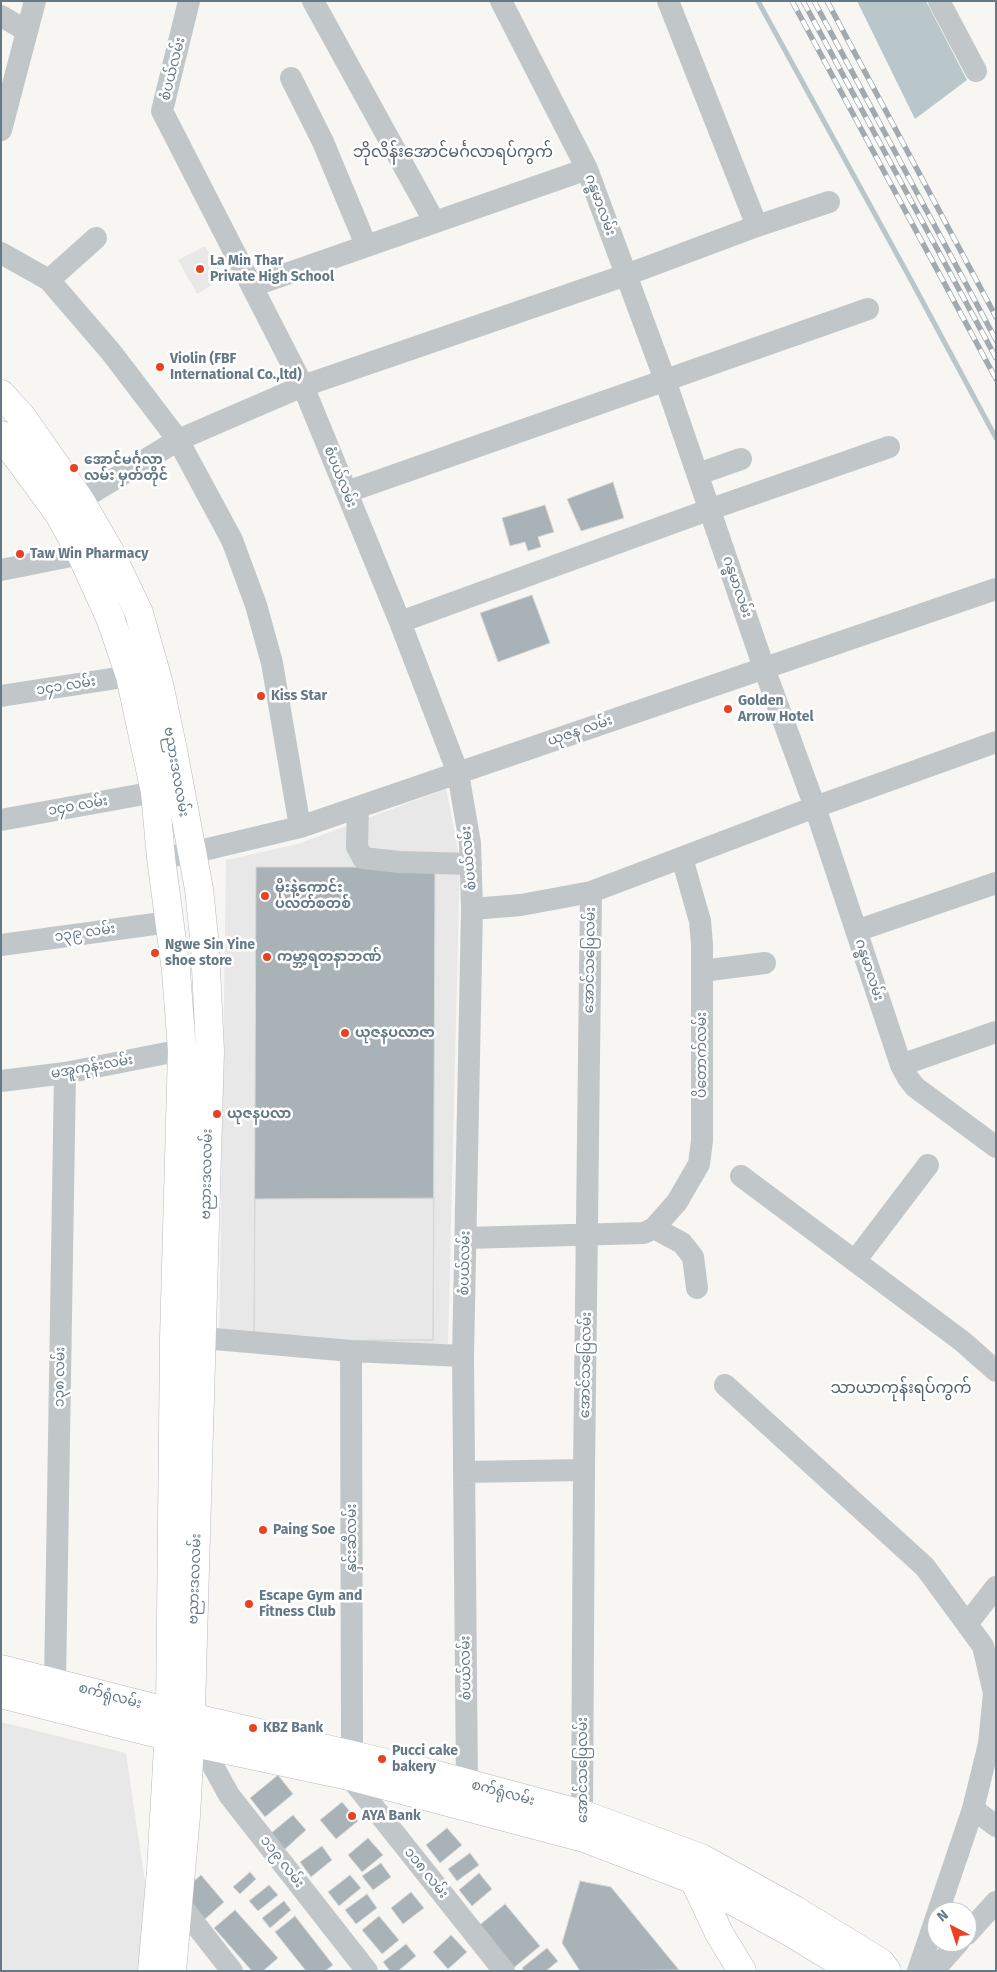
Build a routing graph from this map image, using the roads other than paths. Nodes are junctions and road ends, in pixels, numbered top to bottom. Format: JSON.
{"nodes":[{"id":1,"x":35,"y":1,"type":"edge"},
{"id":2,"x":189,"y":1,"type":"edge"},
{"id":3,"x":313,"y":1,"type":"edge"},
{"id":4,"x":501,"y":1,"type":"edge"},
{"id":5,"x":668,"y":1,"type":"edge"},
{"id":6,"x":939,"y":1,"type":"edge"},
{"id":7,"x":1,"y":16,"type":"edge"},
{"id":8,"x":27,"y":31,"type":"junction"},
{"id":9,"x":976,"y":71,"type":"dead end"},
{"id":10,"x":291,"y":78,"type":"dead end"},
{"id":11,"x":1,"y":130,"type":"edge"},
{"id":12,"x":587,"y":169,"type":"junction"},
{"id":13,"x":829,"y":202,"type":"dead end"},
{"id":14,"x":434,"y":221,"type":"junction"},
{"id":15,"x":757,"y":226,"type":"junction"},
{"id":16,"x":96,"y":238,"type":"dead end"},
{"id":17,"x":366,"y":245,"type":"junction"},
{"id":18,"x":1,"y":253,"type":"edge"},
{"id":19,"x":626,"y":275,"type":"junction"},
{"id":20,"x":49,"y":280,"type":"junction"},
{"id":21,"x":252,"y":286,"type":"junction"},
{"id":22,"x":868,"y":309,"type":"dead end"},
{"id":23,"x":665,"y":380,"type":"junction"},
{"id":24,"x":303,"y":386,"type":"junction"},
{"id":25,"x":1,"y":394,"type":"edge"},
{"id":26,"x":1,"y":435,"type":"edge"},
{"id":27,"x":178,"y":440,"type":"junction"},
{"id":28,"x":889,"y":447,"type":"dead end"},
{"id":29,"x":742,"y":459,"type":"dead end"},
{"id":30,"x":698,"y":474,"type":"junction"},
{"id":31,"x":347,"y":492,"type":"junction"},
{"id":32,"x":80,"y":500,"type":"junction"},
{"id":33,"x":710,"y":509,"type":"junction"},
{"id":34,"x":110,"y":552,"type":"junction"},
{"id":35,"x":80,"y":554,"type":"junction"},
{"id":36,"x":1,"y":570,"type":"edge"},
{"id":37,"x":996,"y":589,"type":"edge"},
{"id":38,"x":400,"y":622,"type":"junction"},
{"id":39,"x":764,"y":668,"type":"junction"},
{"id":40,"x":130,"y":676,"type":"junction"},
{"id":41,"x":1,"y":696,"type":"edge"},
{"id":42,"x":996,"y":742,"type":"edge"},
{"id":43,"x":458,"y":773,"type":"junction"},
{"id":44,"x":155,"y":792,"type":"junction"},
{"id":45,"x":358,"y":807,"type":"junction"},
{"id":46,"x":815,"y":807,"type":"junction"},
{"id":47,"x":1,"y":820,"type":"edge"},
{"id":48,"x":300,"y":827,"type":"junction"},
{"id":49,"x":191,"y":853,"type":"junction"},
{"id":50,"x":161,"y":858,"type":"junction"},
{"id":51,"x":682,"y":858,"type":"junction"},
{"id":52,"x":471,"y":864,"type":"junction"},
{"id":53,"x":996,"y":883,"type":"edge"},
{"id":54,"x":591,"y":892,"type":"junction"},
{"id":55,"x":472,"y":909,"type":"junction"},
{"id":56,"x":169,"y":922,"type":"junction"},
{"id":57,"x":856,"y":931,"type":"junction"},
{"id":58,"x":1,"y":945,"type":"edge"},
{"id":59,"x":766,"y":963,"type":"dead end"},
{"id":60,"x":702,"y":971,"type":"junction"},
{"id":61,"x":996,"y":1032,"type":"edge"},
{"id":62,"x":182,"y":1050,"type":"junction"},
{"id":63,"x":901,"y":1065,"type":"junction"},
{"id":64,"x":65,"y":1073,"type":"junction"},
{"id":65,"x":1,"y":1081,"type":"edge"},
{"id":66,"x":996,"y":1147,"type":"edge"},
{"id":67,"x":928,"y":1165,"type":"dead end"},
{"id":68,"x":741,"y":1176,"type":"dead end"},
{"id":69,"x":649,"y":1231,"type":"junction"},
{"id":70,"x":587,"y":1236,"type":"junction"},
{"id":71,"x":465,"y":1238,"type":"junction"},
{"id":72,"x":855,"y":1261,"type":"junction"},
{"id":73,"x":697,"y":1288,"type":"dead end"},
{"id":74,"x":203,"y":1338,"type":"junction"},
{"id":75,"x":174,"y":1339,"type":"junction"},
{"id":76,"x":351,"y":1351,"type":"junction"},
{"id":77,"x":463,"y":1356,"type":"junction"},
{"id":78,"x":996,"y":1370,"type":"edge"},
{"id":79,"x":725,"y":1385,"type":"dead end"},
{"id":80,"x":584,"y":1470,"type":"junction"},
{"id":81,"x":464,"y":1472,"type":"junction"},
{"id":82,"x":996,"y":1587,"type":"edge"},
{"id":83,"x":967,"y":1624,"type":"junction"},
{"id":84,"x":1,"y":1669,"type":"edge"},
{"id":85,"x":55,"y":1682,"type":"junction"},
{"id":86,"x":1,"y":1694,"type":"edge"},
{"id":87,"x":185,"y":1731,"type":"junction"},
{"id":88,"x":350,"y":1765,"type":"junction"},
{"id":89,"x":467,"y":1783,"type":"junction"},
{"id":90,"x":973,"y":1809,"type":"junction"},
{"id":91,"x":583,"y":1826,"type":"junction"},
{"id":92,"x":996,"y":1826,"type":"edge"},
{"id":93,"x":698,"y":1869,"type":"junction"},
{"id":94,"x":178,"y":1902,"type":"junction"},
{"id":95,"x":941,"y":1902,"type":"edge"},
{"id":96,"x":996,"y":1902,"type":"edge"},
{"id":97,"x":981,"y":1928,"type":"edge"},
{"id":98,"x":927,"y":1944,"type":"edge"},
{"id":99,"x":951,"y":1952,"type":"edge"},
{"id":100,"x":152,"y":1971,"type":"edge"},
{"id":101,"x":172,"y":1971,"type":"edge"},
{"id":102,"x":232,"y":1971,"type":"edge"},
{"id":103,"x":367,"y":1971,"type":"edge"},
{"id":104,"x":504,"y":1971,"type":"edge"},
{"id":105,"x":742,"y":1971,"type":"edge"},
{"id":106,"x":854,"y":1971,"type":"edge"},
{"id":107,"x":887,"y":1971,"type":"edge"},
{"id":108,"x":918,"y":1971,"type":"edge"},
{"id":109,"x":933,"y":1971,"type":"edge"}],
"edges":[{"from":1,"to":8,"type":"street"},
{"from":2,"to":21,"type":"street","name":"စံပယ်လမ်း"},
{"from":3,"to":14,"type":"street"},
{"from":4,"to":12,"type":"street","name":"ဂန္ဓမာလမ်း"},
{"from":5,"to":15,"type":"street"},
{"from":6,"to":9,"type":"street"},
{"from":7,"to":8,"type":"street"},
{"from":8,"to":11,"type":"street"},
{"from":10,"to":17,"type":"street"},
{"from":12,"to":14,"type":"street"},
{"from":12,"to":19,"type":"street","name":"ဂန္ဓမာလမ်း"},
{"from":13,"to":15,"type":"street"},
{"from":14,"to":17,"type":"street"},
{"from":15,"to":19,"type":"street"},
{"from":16,"to":20,"type":"street"},
{"from":17,"to":21,"type":"street"},
{"from":18,"to":20,"type":"street"},
{"from":19,"to":23,"type":"street","name":"ဂန္ဓမာလမ်း"},
{"from":19,"to":24,"type":"street"},
{"from":20,"to":27,"type":"street"},
{"from":21,"to":24,"type":"street","name":"စံပယ်လမ်း"},
{"from":22,"to":23,"type":"street"},
{"from":23,"to":30,"type":"street","name":"ဂန္ဓမာလမ်း"},
{"from":23,"to":31,"type":"street"},
{"from":24,"to":27,"type":"street"},
{"from":24,"to":31,"type":"street","name":"စံပယ်လမ်း"},
{"from":25,"to":32,"type":"main road","name":"ဗညားဒလလမ်း"},
{"from":26,"to":35,"type":"main road","name":"ဗညားဒလလမ်း"},
{"from":27,"to":32,"type":"street"},
{"from":27,"to":48,"type":"street"},
{"from":28,"to":33,"type":"street"},
{"from":29,"to":30,"type":"street"},
{"from":30,"to":33,"type":"street","name":"ဂန္ဓမာလမ်း"},
{"from":31,"to":38,"type":"street","name":"စံပယ်လမ်း"},
{"from":32,"to":34,"type":"main road","name":"ဗညားဒလလမ်း"},
{"from":33,"to":38,"type":"street"},
{"from":33,"to":39,"type":"street","name":"ဂန္ဓမာလမ်း"},
{"from":34,"to":35,"type":"street"},
{"from":34,"to":49,"type":"main road","name":"ဗညားဒလလမ်း"},
{"from":35,"to":36,"type":"street"},
{"from":35,"to":40,"type":"main road","name":"ဗညားဒလလမ်း"},
{"from":37,"to":39,"type":"street","name":"ယုဇန လမ်း"},
{"from":38,"to":43,"type":"street","name":"စံပယ်လမ်း"},
{"from":39,"to":43,"type":"street","name":"ယုဇန လမ်း"},
{"from":39,"to":46,"type":"street","name":"ဂန္ဓမာလမ်း"},
{"from":40,"to":41,"type":"street","name":"၁၄၁ လမ်း"},
{"from":40,"to":44,"type":"main road","name":"ဗညားဒလလမ်း"},
{"from":42,"to":46,"type":"street"},
{"from":43,"to":45,"type":"street","name":"ယုဇန လမ်း"},
{"from":43,"to":52,"type":"street","name":"စံပယ်လမ်း"},
{"from":44,"to":47,"type":"street","name":"၁၄၀ လမ်း"},
{"from":44,"to":50,"type":"main road","name":"ဗညားဒလလမ်း"},
{"from":45,"to":48,"type":"street","name":"ယုဇန လမ်း"},
{"from":45,"to":52,"type":"street"},
{"from":46,"to":51,"type":"street"},
{"from":46,"to":57,"type":"street","name":"ဂန္ဓမာလမ်း"},
{"from":48,"to":49,"type":"street","name":"ယုဇန လမ်း"},
{"from":49,"to":50,"type":"street","name":"ယုဇန လမ်း"},
{"from":49,"to":74,"type":"main road","name":"ဗညားဒလလမ်း"},
{"from":50,"to":56,"type":"main road","name":"ဗညားဒလလမ်း"},
{"from":51,"to":54,"type":"street"},
{"from":51,"to":60,"type":"street","name":"ပိတောက်လမ်း"},
{"from":52,"to":55,"type":"street","name":"စံပယ်လမ်း"},
{"from":53,"to":57,"type":"street"},
{"from":54,"to":55,"type":"street"},
{"from":54,"to":70,"type":"street","name":"အောင်သပြေလမ်း"},
{"from":55,"to":71,"type":"street","name":"စံပယ်လမ်း"},
{"from":56,"to":58,"type":"street","name":"၁၃၉ လမ်း"},
{"from":56,"to":62,"type":"main road","name":"ဗညားဒလလမ်း"},
{"from":57,"to":63,"type":"street","name":"ဂန္ဓမာလမ်း"},
{"from":59,"to":60,"type":"street"},
{"from":60,"to":69,"type":"street","name":"ပိတောက်လမ်း"},
{"from":61,"to":63,"type":"street"},
{"from":62,"to":64,"type":"street","name":"မအူကုန်းလမ်း"},
{"from":62,"to":75,"type":"main road","name":"ဗညားဒလလမ်း"},
{"from":63,"to":66,"type":"street","name":"ဂန္ဓမာလမ်း"},
{"from":64,"to":65,"type":"street","name":"မအူကုန်းလမ်း"},
{"from":64,"to":85,"type":"street","name":"၁၃၈ လမ်း"},
{"from":67,"to":72,"type":"street"},
{"from":68,"to":72,"type":"street"},
{"from":69,"to":70,"type":"street"},
{"from":69,"to":73,"type":"street"},
{"from":70,"to":71,"type":"street"},
{"from":70,"to":80,"type":"street","name":"အောင်သပြေလမ်း"},
{"from":71,"to":77,"type":"street","name":"စံပယ်လမ်း"},
{"from":72,"to":78,"type":"street"},
{"from":74,"to":75,"type":"street"},
{"from":74,"to":76,"type":"street"},
{"from":74,"to":87,"type":"main road","name":"ဗညားဒလလမ်း"},
{"from":75,"to":87,"type":"main road","name":"ဗညားဒလလမ်း"},
{"from":76,"to":77,"type":"street"},
{"from":76,"to":88,"type":"street","name":"နှင်းဆီလမ်း"},
{"from":77,"to":81,"type":"street","name":"စံပယ်လမ်း"},
{"from":79,"to":83,"type":"street"},
{"from":80,"to":81,"type":"street"},
{"from":80,"to":91,"type":"street","name":"အောင်သပြေလမ်း"},
{"from":81,"to":89,"type":"street","name":"စံပယ်လမ်း"},
{"from":82,"to":83,"type":"street"},
{"from":83,"to":90,"type":"street"},
{"from":84,"to":85,"type":"main road","name":"စက်ရုံလမ်း"},
{"from":85,"to":87,"type":"main road","name":"စက်ရုံလမ်း"},
{"from":86,"to":87,"type":"main road","name":"စက်ရုံလမ်း"},
{"from":87,"to":88,"type":"main road","name":"စက်ရုံလမ်း"},
{"from":87,"to":94,"type":"main road","name":"ဗညားဒလလမ်း"},
{"from":87,"to":100,"type":"main road","name":"ဗညားဒလလမ်း"},
{"from":87,"to":103,"type":"street","name":"၁၁၉ လမ်း"},
{"from":88,"to":89,"type":"main road","name":"စက်ရုံလမ်း"},
{"from":88,"to":91,"type":"main road","name":"စက်ရုံလမ်း"},
{"from":88,"to":104,"type":"street","name":"၁၁၈ လမ်း"},
{"from":89,"to":91,"type":"main road","name":"စက်ရုံလမ်း"},
{"from":90,"to":92,"type":"street"},
{"from":90,"to":95,"type":"street"},
{"from":91,"to":93,"type":"main road","name":"စက်ရုံလမ်း"},
{"from":93,"to":105,"type":"main road"},
{"from":93,"to":106,"type":"main road","name":"စက်ရုံလမ်း"},
{"from":93,"to":107,"type":"main road","name":"စက်ရုံလမ်း"},
{"from":94,"to":101,"type":"main road","name":"ဗညားဒလလမ်း"},
{"from":94,"to":102,"type":"street"},
{"from":96,"to":97,"type":"street"},
{"from":98,"to":108,"type":"street"},
{"from":99,"to":109,"type":"street"}]}
